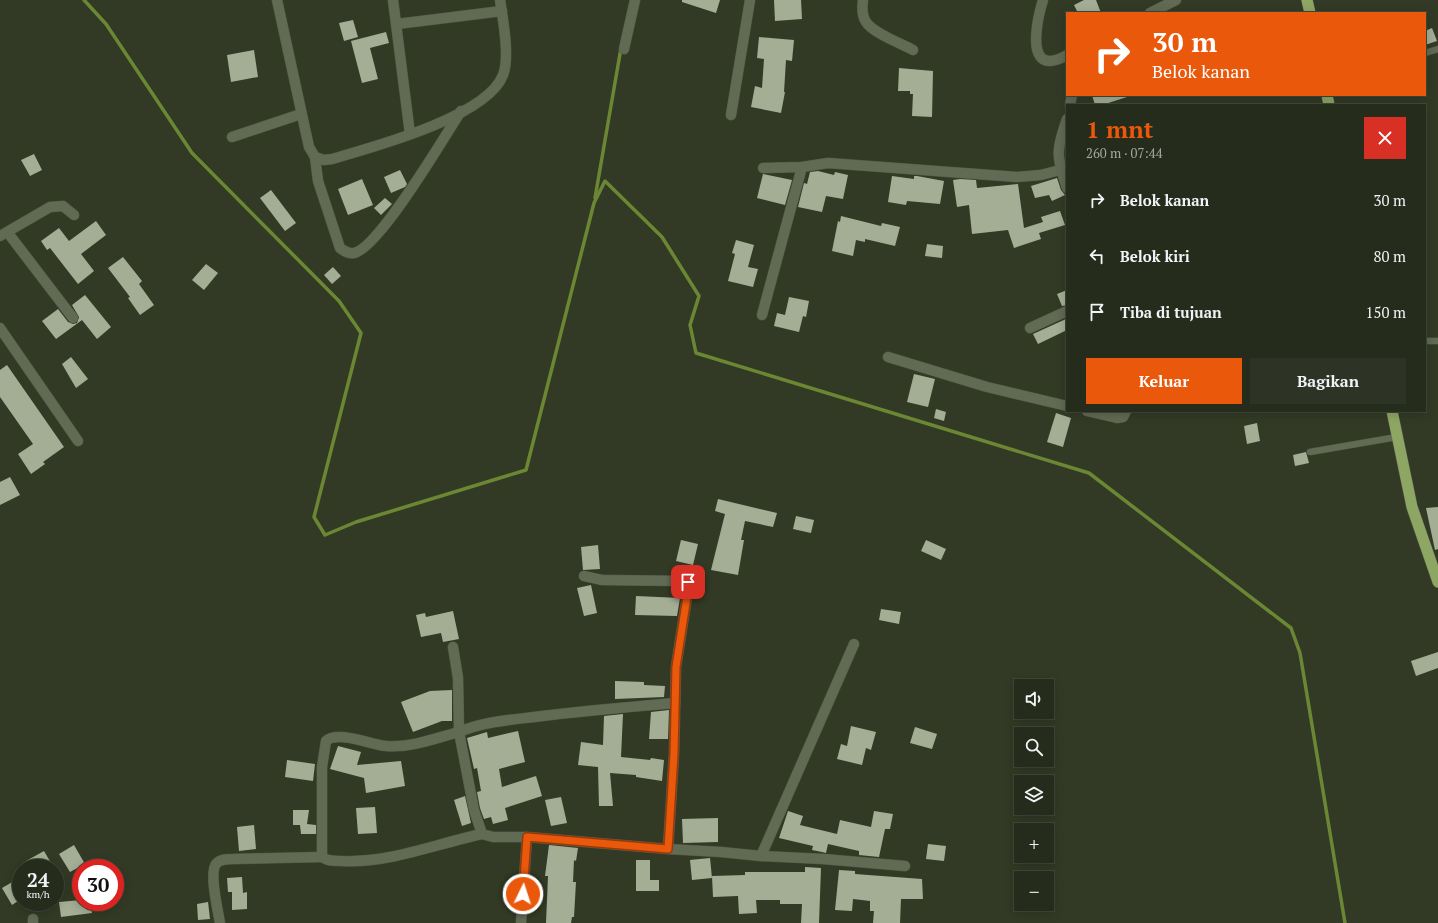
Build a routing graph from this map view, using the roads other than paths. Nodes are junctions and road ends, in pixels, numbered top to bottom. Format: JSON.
{"nodes":[{"id":1,"x":277,"y":0,"type":"edge"},
{"id":2,"x":393,"y":0,"type":"edge"},
{"id":3,"x":500,"y":0,"type":"edge"},
{"id":4,"x":635,"y":0,"type":"edge"},
{"id":5,"x":750,"y":0,"type":"edge"},
{"id":6,"x":863,"y":0,"type":"edge"},
{"id":7,"x":1043,"y":0,"type":"edge"},
{"id":8,"x":1307,"y":0,"type":"edge"},
{"id":9,"x":1171,"y":1,"type":"edge"},
{"id":10,"x":502,"y":11,"type":"junction"},
{"id":11,"x":1152,"y":12,"type":"edge"},
{"id":12,"x":1310,"y":12,"type":"edge"},
{"id":13,"x":397,"y":24,"type":"junction"},
{"id":14,"x":624,"y":49,"type":"dead end"},
{"id":15,"x":1438,"y":49,"type":"edge"},
{"id":16,"x":912,"y":50,"type":"dead end"},
{"id":17,"x":1426,"y":53,"type":"edge"},
{"id":18,"x":1066,"y":55,"type":"edge"},
{"id":19,"x":462,"y":111,"type":"junction"},
{"id":20,"x":301,"y":114,"type":"junction"},
{"id":21,"x":731,"y":115,"type":"dead end"},
{"id":22,"x":1066,"y":122,"type":"edge"},
{"id":23,"x":410,"y":134,"type":"junction"},
{"id":24,"x":232,"y":136,"type":"dead end"},
{"id":25,"x":315,"y":157,"type":"junction"},
{"id":26,"x":802,"y":167,"type":"junction"},
{"id":27,"x":763,"y":168,"type":"dead end"},
{"id":28,"x":1060,"y":170,"type":"junction"},
{"id":29,"x":1066,"y":185,"type":"edge"},
{"id":30,"x":74,"y":216,"type":"dead end"},
{"id":31,"x":4,"y":235,"type":"edge"},
{"id":32,"x":1066,"y":311,"type":"edge"},
{"id":33,"x":762,"y":315,"type":"dead end"},
{"id":34,"x":74,"y":318,"type":"dead end"},
{"id":35,"x":0,"y":328,"type":"edge"},
{"id":36,"x":1030,"y":328,"type":"dead end"},
{"id":37,"x":1438,"y":341,"type":"edge"},
{"id":38,"x":1426,"y":342,"type":"edge"},
{"id":39,"x":888,"y":357,"type":"dead end"},
{"id":40,"x":1066,"y":406,"type":"edge"},
{"id":41,"x":1091,"y":412,"type":"edge"},
{"id":42,"x":1125,"y":412,"type":"edge"},
{"id":43,"x":1392,"y":412,"type":"edge"},
{"id":44,"x":1397,"y":437,"type":"junction"},
{"id":45,"x":78,"y":441,"type":"dead end"},
{"id":46,"x":1310,"y":452,"type":"dead end"},
{"id":47,"x":584,"y":576,"type":"dead end"},
{"id":48,"x":1438,"y":582,"type":"edge"},
{"id":49,"x":854,"y":644,"type":"dead end"},
{"id":50,"x":453,"y":647,"type":"dead end"},
{"id":51,"x":674,"y":703,"type":"junction"},
{"id":52,"x":459,"y":732,"type":"junction"},
{"id":53,"x":482,"y":834,"type":"junction"},
{"id":54,"x":527,"y":837,"type":"junction"},
{"id":55,"x":668,"y":849,"type":"junction"},
{"id":56,"x":761,"y":856,"type":"junction"},
{"id":57,"x":322,"y":857,"type":"junction"},
{"id":58,"x":905,"y":866,"type":"dead end"},
{"id":59,"x":220,"y":923,"type":"edge"},
{"id":60,"x":521,"y":923,"type":"edge"}],
"edges":[{"from":1,"to":20,"type":"street"},
{"from":2,"to":13,"type":"street"},
{"from":3,"to":10,"type":"street"},
{"from":4,"to":14,"type":"street"},
{"from":5,"to":21,"type":"street"},
{"from":6,"to":16,"type":"street"},
{"from":7,"to":18,"type":"street"},
{"from":8,"to":12,"type":"highway"},
{"from":9,"to":11,"type":"street"},
{"from":10,"to":13,"type":"street"},
{"from":10,"to":19,"type":"street"},
{"from":13,"to":23,"type":"street"},
{"from":15,"to":17,"type":"lane"},
{"from":19,"to":23,"type":"street"},
{"from":19,"to":25,"type":"street"},
{"from":20,"to":24,"type":"street"},
{"from":20,"to":25,"type":"street"},
{"from":22,"to":28,"type":"street"},
{"from":23,"to":25,"type":"street"},
{"from":26,"to":27,"type":"street"},
{"from":26,"to":28,"type":"street"},
{"from":26,"to":33,"type":"street"},
{"from":28,"to":29,"type":"street"},
{"from":30,"to":31,"type":"street"},
{"from":31,"to":34,"type":"street"},
{"from":32,"to":36,"type":"street"},
{"from":35,"to":45,"type":"street"},
{"from":37,"to":38,"type":"lane"},
{"from":39,"to":40,"type":"street"},
{"from":41,"to":42,"type":"street"},
{"from":43,"to":44,"type":"highway"},
{"from":44,"to":46,"type":"lane"},
{"from":44,"to":48,"type":"highway"},
{"from":47,"to":51,"type":"street"},
{"from":49,"to":56,"type":"street"},
{"from":50,"to":52,"type":"street"},
{"from":51,"to":52,"type":"street"},
{"from":51,"to":55,"type":"street"},
{"from":52,"to":53,"type":"street"},
{"from":52,"to":57,"type":"street"},
{"from":53,"to":54,"type":"street"},
{"from":53,"to":57,"type":"street"},
{"from":54,"to":55,"type":"street"},
{"from":54,"to":60,"type":"street"},
{"from":55,"to":56,"type":"street"},
{"from":56,"to":58,"type":"street"},
{"from":57,"to":59,"type":"street"}]}
